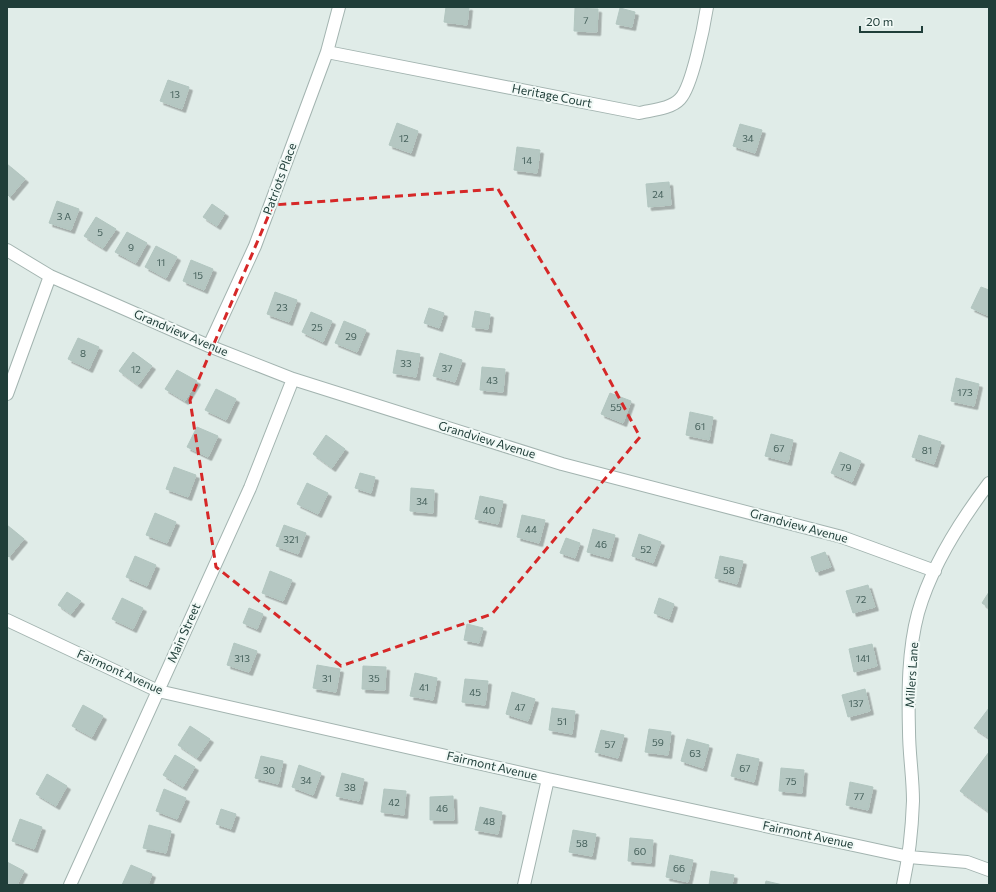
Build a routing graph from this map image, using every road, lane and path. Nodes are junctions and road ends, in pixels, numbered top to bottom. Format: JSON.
{"nodes":[{"id":1,"x":339,"y":7,"type":"edge"},
{"id":2,"x":707,"y":7,"type":"edge"},
{"id":3,"x":327,"y":52,"type":"junction"},
{"id":4,"x":7,"y":250,"type":"edge"},
{"id":5,"x":50,"y":276,"type":"junction"},
{"id":6,"x":209,"y":346,"type":"junction"},
{"id":7,"x":293,"y":379,"type":"junction"},
{"id":8,"x":7,"y":394,"type":"edge"},
{"id":9,"x":989,"y":482,"type":"edge"},
{"id":10,"x":935,"y":571,"type":"junction"},
{"id":11,"x":7,"y":620,"type":"edge"},
{"id":12,"x":158,"y":691,"type":"junction"},
{"id":13,"x":548,"y":779,"type":"junction"},
{"id":14,"x":909,"y":857,"type":"junction"},
{"id":15,"x":989,"y":870,"type":"edge"},
{"id":16,"x":70,"y":885,"type":"edge"},
{"id":17,"x":524,"y":885,"type":"edge"},
{"id":18,"x":903,"y":885,"type":"edge"}],
"edges":[{"from":1,"to":3,"type":"street","name":"Patriots Place"},
{"from":2,"to":3,"type":"street","name":"Heritage Court"},
{"from":3,"to":6,"type":"street","name":"Patriots Place"},
{"from":4,"to":5,"type":"street","name":"Grandview Avenue"},
{"from":5,"to":6,"type":"street","name":"Grandview Avenue"},
{"from":5,"to":8,"type":"street"},
{"from":6,"to":7,"type":"street","name":"Grandview Avenue"},
{"from":7,"to":10,"type":"street","name":"Grandview Avenue"},
{"from":7,"to":12,"type":"street","name":"Main Street"},
{"from":9,"to":10,"type":"street","name":"Millers Lane"},
{"from":10,"to":14,"type":"street","name":"Millers Lane"},
{"from":11,"to":12,"type":"street","name":"Fairmont Avenue"},
{"from":12,"to":13,"type":"street","name":"Fairmont Avenue"},
{"from":12,"to":16,"type":"street","name":"Main Street"},
{"from":13,"to":14,"type":"street","name":"Fairmont Avenue"},
{"from":13,"to":17,"type":"street"},
{"from":14,"to":15,"type":"street","name":"Fairmont Avenue"},
{"from":14,"to":18,"type":"street","name":"Millers Lane"}]}
